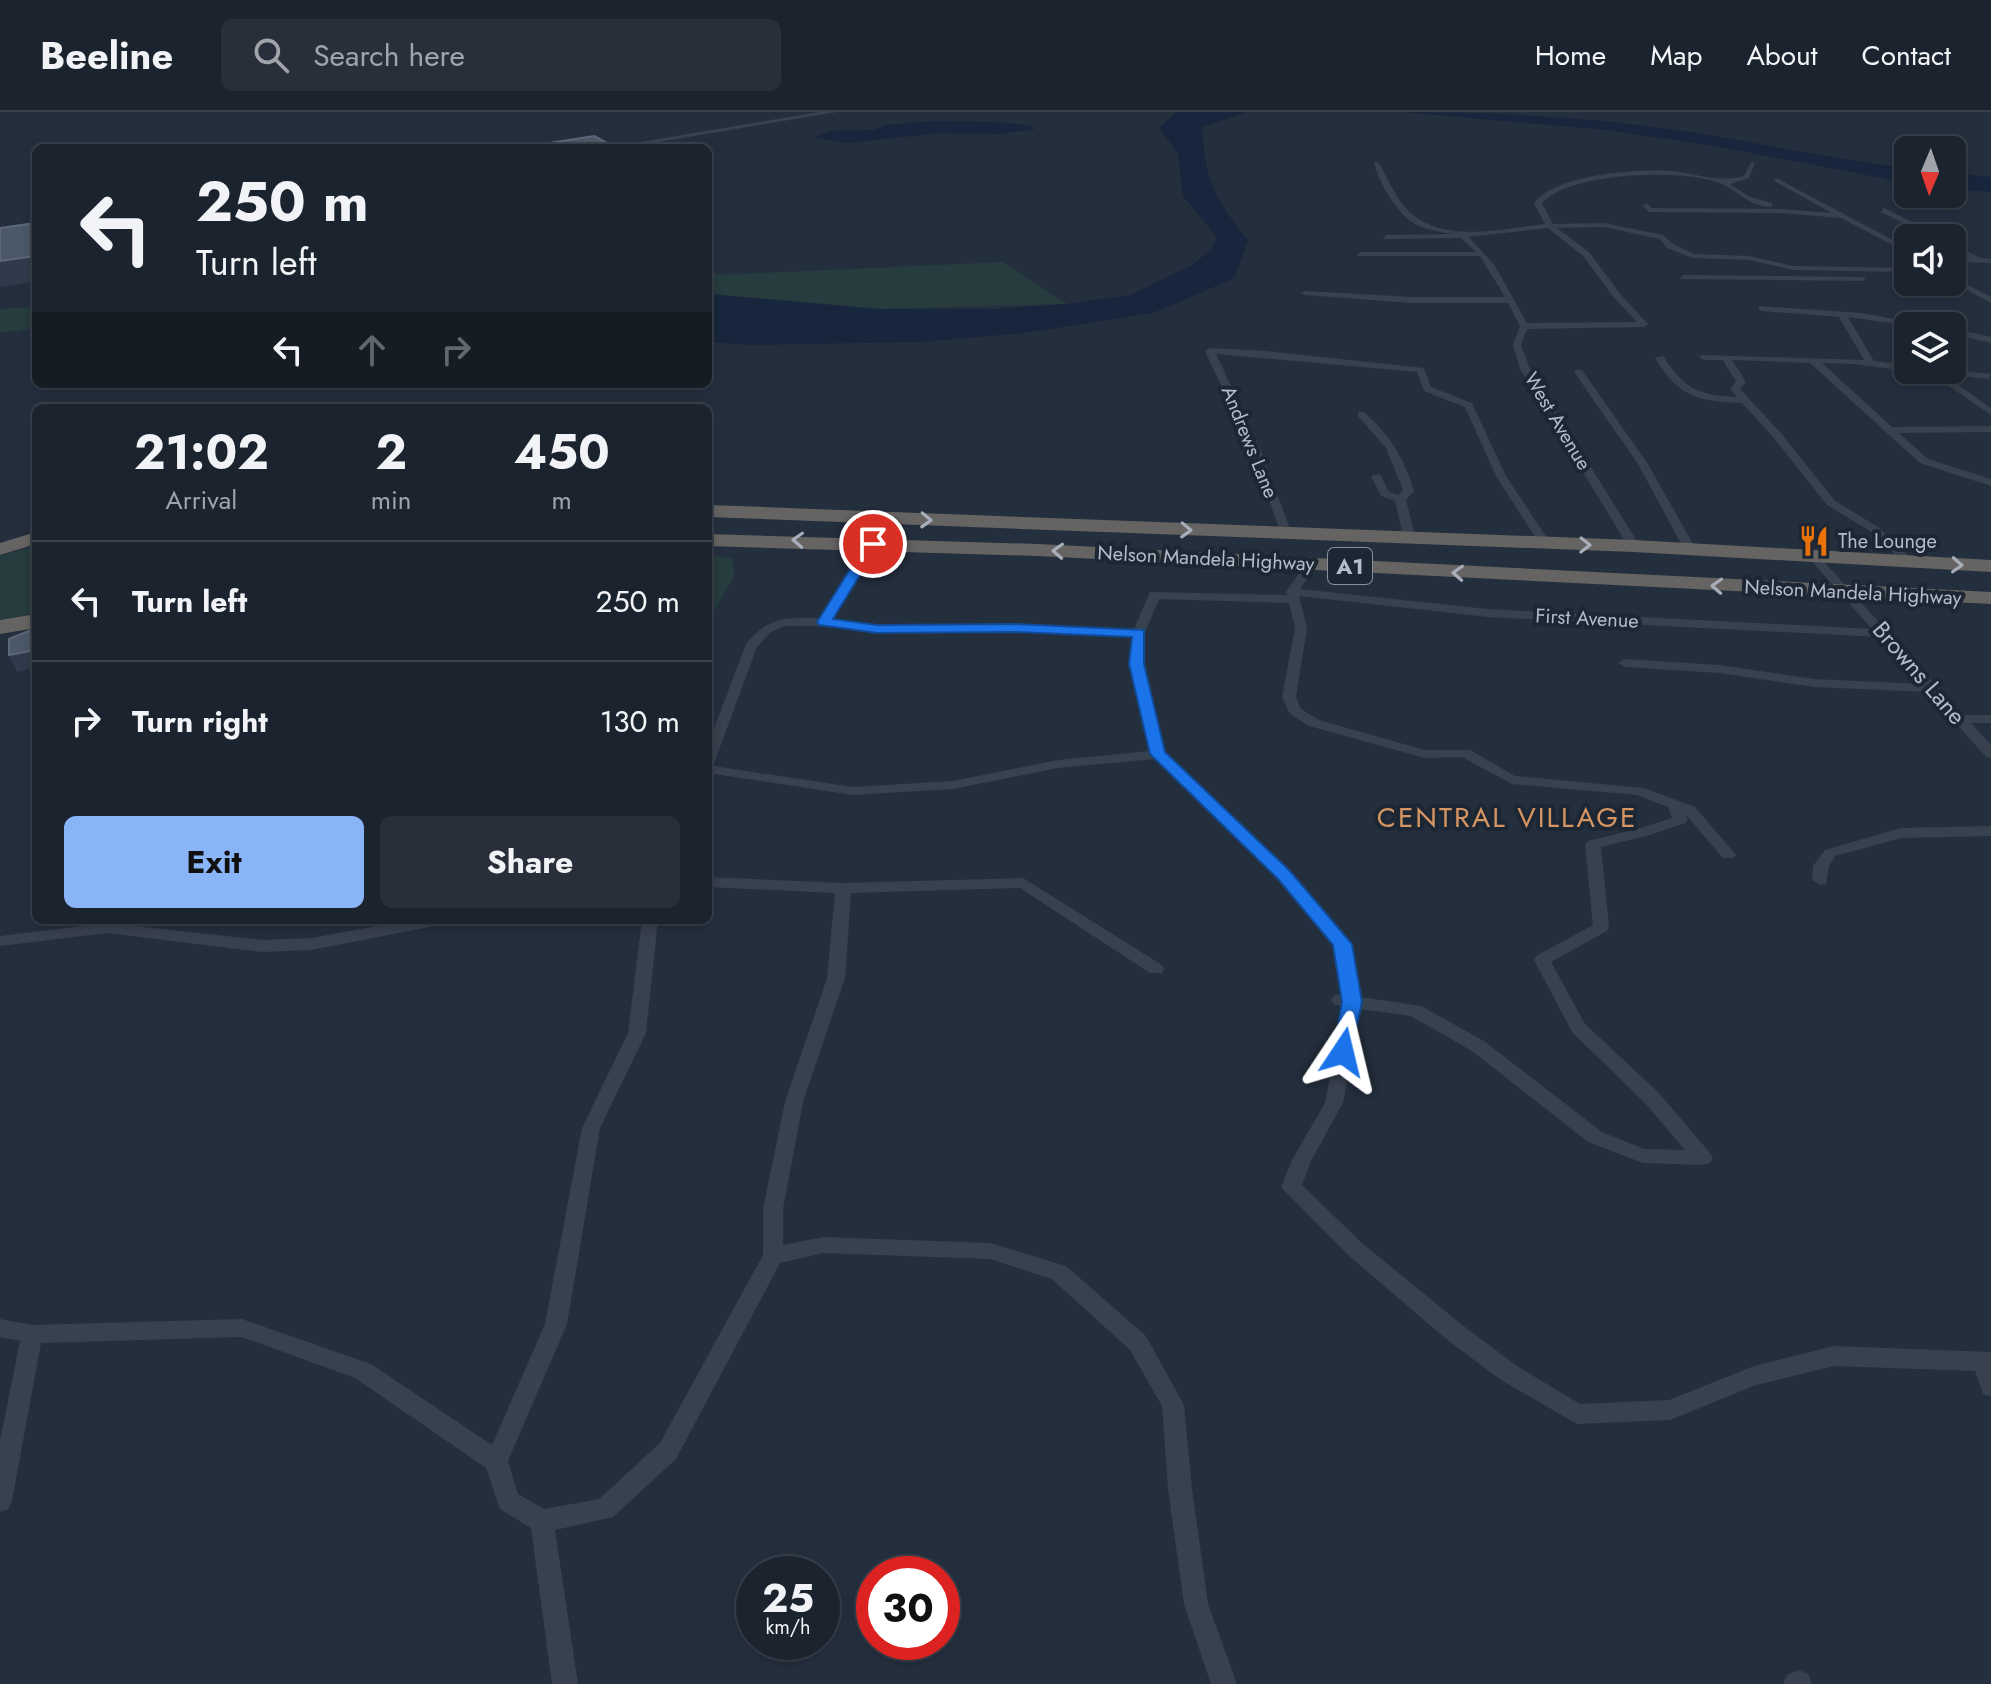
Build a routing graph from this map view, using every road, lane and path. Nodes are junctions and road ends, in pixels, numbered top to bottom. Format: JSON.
{"nodes":[{"id":1,"x":833,"y":112,"type":"edge"},
{"id":2,"x":633,"y":144,"type":"edge"},
{"id":3,"x":1376,"y":163,"type":"dead end"},
{"id":4,"x":1752,"y":163,"type":"dead end"},
{"id":5,"x":1776,"y":180,"type":"dead end"},
{"id":6,"x":1724,"y":183,"type":"junction"},
{"id":7,"x":1647,"y":206,"type":"dead end"},
{"id":8,"x":1884,"y":210,"type":"dead end"},
{"id":9,"x":1793,"y":213,"type":"junction"},
{"id":10,"x":1843,"y":216,"type":"junction"},
{"id":11,"x":1911,"y":224,"type":"edge"},
{"id":12,"x":1550,"y":226,"type":"junction"},
{"id":13,"x":1464,"y":236,"type":"junction"},
{"id":14,"x":1386,"y":237,"type":"dead end"},
{"id":15,"x":1894,"y":243,"type":"edge"},
{"id":16,"x":1966,"y":252,"type":"edge"},
{"id":17,"x":1360,"y":254,"type":"dead end"},
{"id":18,"x":1481,"y":254,"type":"junction"},
{"id":19,"x":1966,"y":260,"type":"edge"},
{"id":20,"x":1981,"y":260,"type":"junction"},
{"id":21,"x":1991,"y":261,"type":"edge"},
{"id":22,"x":1894,"y":270,"type":"edge"},
{"id":23,"x":1683,"y":277,"type":"dead end"},
{"id":24,"x":1894,"y":278,"type":"edge"},
{"id":25,"x":1966,"y":287,"type":"edge"},
{"id":26,"x":1305,"y":293,"type":"dead end"},
{"id":27,"x":1511,"y":300,"type":"junction"},
{"id":28,"x":1991,"y":300,"type":"edge"},
{"id":29,"x":1762,"y":308,"type":"dead end"},
{"id":30,"x":1842,"y":314,"type":"junction"},
{"id":31,"x":1894,"y":321,"type":"edge"},
{"id":32,"x":1524,"y":326,"type":"junction"},
{"id":33,"x":1966,"y":334,"type":"edge"},
{"id":34,"x":1991,"y":340,"type":"edge"},
{"id":35,"x":1704,"y":357,"type":"dead end"},
{"id":36,"x":1660,"y":358,"type":"dead end"},
{"id":37,"x":1726,"y":358,"type":"junction"},
{"id":38,"x":1813,"y":360,"type":"junction"},
{"id":39,"x":1871,"y":363,"type":"junction"},
{"id":40,"x":1894,"y":366,"type":"edge"},
{"id":41,"x":1579,"y":372,"type":"dead end"},
{"id":42,"x":1966,"y":374,"type":"edge"},
{"id":43,"x":1989,"y":376,"type":"dead end"},
{"id":44,"x":1951,"y":384,"type":"edge"},
{"id":45,"x":1745,"y":400,"type":"junction"},
{"id":46,"x":1989,"y":408,"type":"edge"},
{"id":47,"x":1361,"y":414,"type":"dead end"},
{"id":48,"x":1991,"y":429,"type":"edge"},
{"id":49,"x":1890,"y":430,"type":"junction"},
{"id":50,"x":1376,"y":476,"type":"dead end"},
{"id":51,"x":1991,"y":483,"type":"edge"},
{"id":52,"x":1400,"y":499,"type":"junction"},
{"id":53,"x":712,"y":511,"type":"edge"},
{"id":54,"x":1286,"y":534,"type":"junction"},
{"id":55,"x":32,"y":539,"type":"edge"},
{"id":56,"x":1410,"y":539,"type":"junction"},
{"id":57,"x":712,"y":540,"type":"edge"},
{"id":58,"x":873,"y":544,"type":"junction"},
{"id":59,"x":1545,"y":544,"type":"junction"},
{"id":60,"x":1634,"y":546,"type":"junction"},
{"id":61,"x":0,"y":549,"type":"edge"},
{"id":62,"x":1691,"y":551,"type":"junction"},
{"id":63,"x":1814,"y":557,"type":"junction"},
{"id":64,"x":1312,"y":563,"type":"junction"},
{"id":65,"x":1910,"y":563,"type":"junction"},
{"id":66,"x":1991,"y":566,"type":"edge"},
{"id":67,"x":1848,"y":593,"type":"junction"},
{"id":68,"x":1293,"y":596,"type":"junction"},
{"id":69,"x":1991,"y":598,"type":"edge"},
{"id":70,"x":32,"y":622,"type":"edge"},
{"id":71,"x":824,"y":622,"type":"junction"},
{"id":72,"x":0,"y":627,"type":"edge"},
{"id":73,"x":1139,"y":633,"type":"junction"},
{"id":74,"x":1883,"y":633,"type":"junction"},
{"id":75,"x":1625,"y":663,"type":"dead end"},
{"id":76,"x":1932,"y":688,"type":"junction"},
{"id":77,"x":1959,"y":719,"type":"junction"},
{"id":78,"x":1991,"y":719,"type":"edge"},
{"id":79,"x":1158,"y":754,"type":"junction"},
{"id":80,"x":1991,"y":754,"type":"edge"},
{"id":81,"x":712,"y":755,"type":"edge"},
{"id":82,"x":712,"y":767,"type":"edge"},
{"id":83,"x":1675,"y":805,"type":"junction"},
{"id":84,"x":1991,"y":831,"type":"edge"},
{"id":85,"x":1728,"y":855,"type":"dead end"},
{"id":86,"x":1820,"y":880,"type":"dead end"},
{"id":87,"x":712,"y":882,"type":"edge"},
{"id":88,"x":843,"y":888,"type":"junction"},
{"id":89,"x":418,"y":924,"type":"edge"},
{"id":90,"x":650,"y":924,"type":"edge"},
{"id":91,"x":0,"y":941,"type":"edge"},
{"id":92,"x":1156,"y":969,"type":"dead end"},
{"id":93,"x":1346,"y":1001,"type":"junction"},
{"id":94,"x":773,"y":1256,"type":"junction"},
{"id":95,"x":0,"y":1328,"type":"edge"},
{"id":96,"x":32,"y":1334,"type":"junction"},
{"id":97,"x":1988,"y":1363,"type":"edge"},
{"id":98,"x":1991,"y":1387,"type":"edge"},
{"id":99,"x":496,"y":1461,"type":"junction"},
{"id":100,"x":0,"y":1501,"type":"edge"},
{"id":101,"x":542,"y":1521,"type":"junction"},
{"id":102,"x":565,"y":1684,"type":"edge"},
{"id":103,"x":1224,"y":1684,"type":"edge"}],
"edges":[{"from":1,"to":2,"type":"street"},
{"from":3,"to":13,"type":"street","name":"West Avenue"},
{"from":4,"to":6,"type":"street"},
{"from":5,"to":10,"type":"street"},
{"from":6,"to":9,"type":"street"},
{"from":6,"to":12,"type":"street"},
{"from":7,"to":9,"type":"street"},
{"from":8,"to":11,"type":"street"},
{"from":9,"to":10,"type":"street"},
{"from":10,"to":15,"type":"street"},
{"from":12,"to":13,"type":"street"},
{"from":12,"to":22,"type":"street"},
{"from":12,"to":32,"type":"street"},
{"from":13,"to":14,"type":"street"},
{"from":13,"to":18,"type":"street","name":"West Avenue"},
{"from":16,"to":20,"type":"street"},
{"from":17,"to":18,"type":"street"},
{"from":18,"to":27,"type":"street","name":"West Avenue"},
{"from":19,"to":20,"type":"street"},
{"from":20,"to":21,"type":"street"},
{"from":23,"to":24,"type":"street"},
{"from":25,"to":28,"type":"street"},
{"from":26,"to":27,"type":"street"},
{"from":27,"to":32,"type":"street","name":"West Avenue"},
{"from":29,"to":30,"type":"street"},
{"from":30,"to":31,"type":"street"},
{"from":30,"to":39,"type":"street"},
{"from":32,"to":60,"type":"street","name":"West Avenue"},
{"from":33,"to":34,"type":"street"},
{"from":35,"to":37,"type":"street"},
{"from":36,"to":45,"type":"street"},
{"from":37,"to":38,"type":"street"},
{"from":37,"to":45,"type":"street"},
{"from":38,"to":39,"type":"street"},
{"from":38,"to":49,"type":"street"},
{"from":39,"to":40,"type":"street"},
{"from":41,"to":62,"type":"street"},
{"from":42,"to":43,"type":"street"},
{"from":44,"to":46,"type":"street"},
{"from":45,"to":65,"type":"street"},
{"from":47,"to":52,"type":"street"},
{"from":48,"to":49,"type":"street"},
{"from":49,"to":51,"type":"street"},
{"from":50,"to":52,"type":"street"},
{"from":52,"to":56,"type":"street"},
{"from":53,"to":54,"type":"highway","name":"Nelson Mandela Highway","number":"A1","one_way":true},
{"from":54,"to":56,"type":"highway","name":"Nelson Mandela Highway","number":"A1"},
{"from":54,"to":59,"type":"street","name":"Andrews Lane"},
{"from":55,"to":61,"type":"highway"},
{"from":56,"to":59,"type":"highway","name":"Nelson Mandela Highway","number":"A1"},
{"from":58,"to":57,"type":"highway","name":"Nelson Mandela Highway","number":"A1","one_way":true},
{"from":64,"to":58,"type":"highway","name":"Nelson Mandela Highway","number":"A1","one_way":true},
{"from":58,"to":71,"type":"street"},
{"from":59,"to":60,"type":"highway","name":"Nelson Mandela Highway","number":"A1","one_way":true},
{"from":60,"to":62,"type":"highway","name":"Nelson Mandela Highway","number":"A1"},
{"from":62,"to":63,"type":"highway","name":"Nelson Mandela Highway","number":"A1"},
{"from":63,"to":65,"type":"highway","name":"Nelson Mandela Highway","number":"A1"},
{"from":63,"to":67,"type":"street","name":"Browns Lane"},
{"from":67,"to":64,"type":"highway","name":"Nelson Mandela Highway","number":"A1","one_way":true},
{"from":64,"to":68,"type":"street"},
{"from":65,"to":66,"type":"highway","name":"Nelson Mandela Highway","number":"A1","one_way":true},
{"from":67,"to":69,"type":"highway","name":"Nelson Mandela Highway","number":"A1"},
{"from":67,"to":74,"type":"street","name":"Browns Lane"},
{"from":68,"to":73,"type":"street","name":"First Avenue"},
{"from":68,"to":74,"type":"street","name":"First Avenue"},
{"from":68,"to":83,"type":"street"},
{"from":70,"to":72,"type":"highway"},
{"from":71,"to":73,"type":"street"},
{"from":71,"to":81,"type":"street"},
{"from":73,"to":79,"type":"street"},
{"from":74,"to":76,"type":"street","name":"Browns Lane"},
{"from":75,"to":76,"type":"street"},
{"from":76,"to":77,"type":"street","name":"Browns Lane"},
{"from":77,"to":78,"type":"street"},
{"from":77,"to":80,"type":"street","name":"Browns Lane"},
{"from":79,"to":82,"type":"street"},
{"from":79,"to":93,"type":"street"},
{"from":83,"to":85,"type":"street"},
{"from":83,"to":93,"type":"street"},
{"from":84,"to":86,"type":"street"},
{"from":87,"to":88,"type":"street"},
{"from":88,"to":92,"type":"street"},
{"from":88,"to":94,"type":"street"},
{"from":89,"to":91,"type":"street"},
{"from":90,"to":99,"type":"street"},
{"from":93,"to":97,"type":"street"},
{"from":94,"to":101,"type":"street"},
{"from":94,"to":103,"type":"street"},
{"from":95,"to":96,"type":"street"},
{"from":96,"to":99,"type":"street"},
{"from":96,"to":100,"type":"street"},
{"from":97,"to":98,"type":"street"},
{"from":99,"to":101,"type":"street"},
{"from":101,"to":102,"type":"street"}]}
